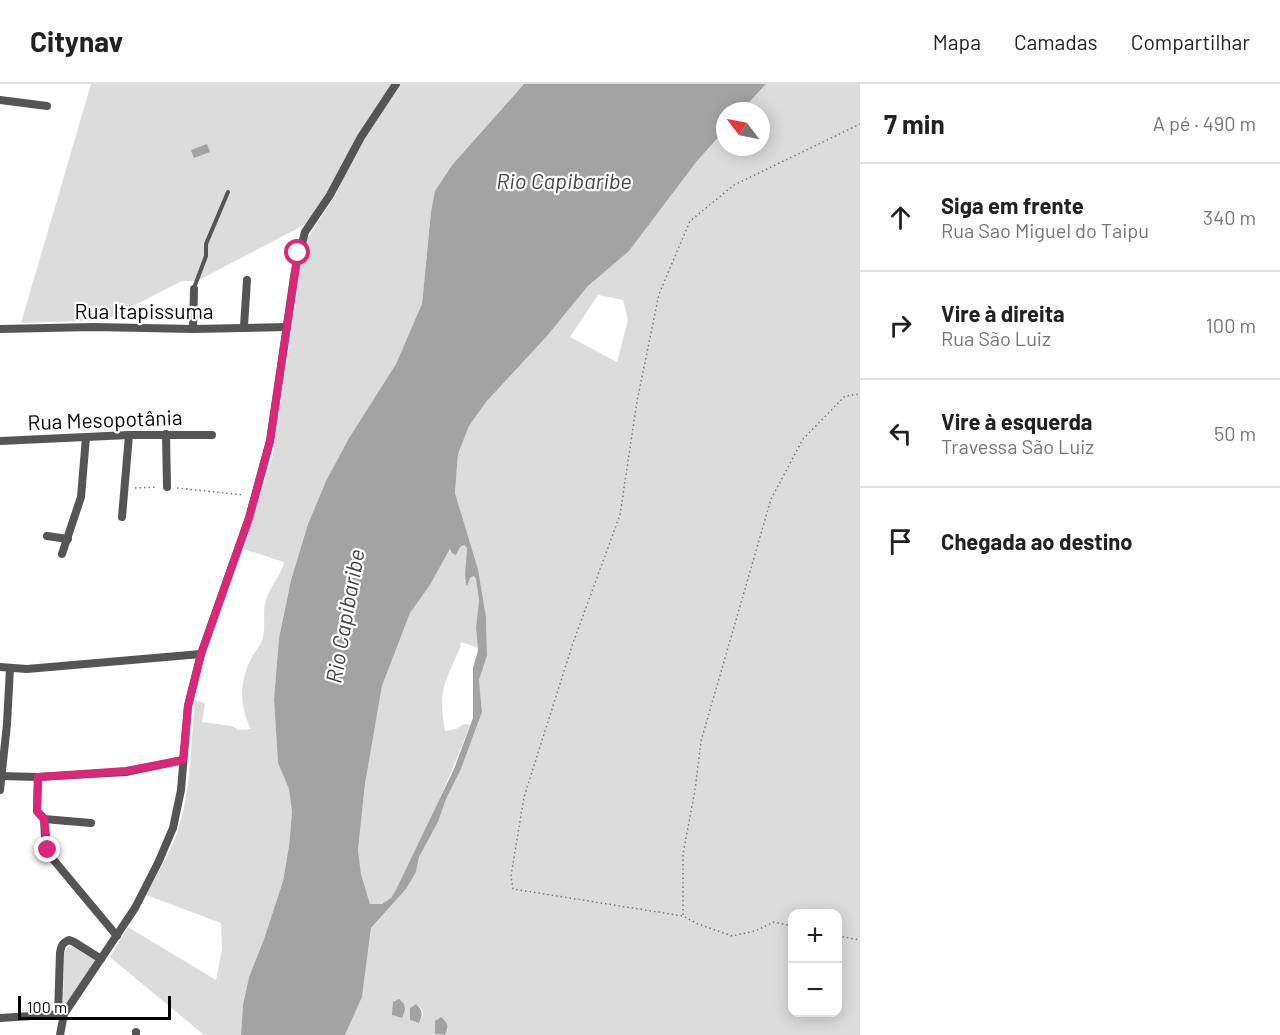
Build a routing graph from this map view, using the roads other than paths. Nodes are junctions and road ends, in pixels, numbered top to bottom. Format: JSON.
{"nodes":[{"id":1,"x":396,"y":84,"type":"edge"},
{"id":2,"x":1,"y":100,"type":"edge"},
{"id":3,"x":47,"y":106,"type":"dead end"},
{"id":4,"x":0,"y":110,"type":"edge"},
{"id":5,"x":228,"y":192,"type":"dead end"},
{"id":6,"x":247,"y":280,"type":"dead end"},
{"id":7,"x":194,"y":289,"type":"joint"},
{"id":8,"x":244,"y":326,"type":"junction"},
{"id":9,"x":287,"y":327,"type":"junction"},
{"id":10,"x":193,"y":329,"type":"junction"},
{"id":11,"x":0,"y":330,"type":"edge"},
{"id":12,"x":166,"y":434,"type":"junction"},
{"id":13,"x":129,"y":435,"type":"junction"},
{"id":14,"x":212,"y":435,"type":"dead end"},
{"id":15,"x":86,"y":437,"type":"junction"},
{"id":16,"x":0,"y":441,"type":"edge"},
{"id":17,"x":167,"y":487,"type":"road end"},
{"id":18,"x":122,"y":517,"type":"dead end"},
{"id":19,"x":47,"y":536,"type":"dead end"},
{"id":20,"x":68,"y":539,"type":"junction"},
{"id":21,"x":62,"y":554,"type":"dead end"},
{"id":22,"x":201,"y":654,"type":"junction"},
{"id":23,"x":5,"y":667,"type":"edge"},
{"id":24,"x":183,"y":760,"type":"junction"},
{"id":25,"x":1,"y":776,"type":"edge"},
{"id":26,"x":38,"y":777,"type":"junction"},
{"id":27,"x":0,"y":790,"type":"edge"},
{"id":28,"x":44,"y":819,"type":"junction"},
{"id":29,"x":91,"y":823,"type":"dead end"},
{"id":30,"x":117,"y":936,"type":"junction"},
{"id":31,"x":101,"y":959,"type":"junction"},
{"id":32,"x":61,"y":1014,"type":"junction"},
{"id":33,"x":0,"y":1018,"type":"edge"},
{"id":34,"x":60,"y":1035,"type":"edge"}],
"edges":[{"from":1,"to":9,"type":"street"},
{"from":2,"to":3,"type":"street"},
{"from":2,"to":4,"type":"street"},
{"from":5,"to":7,"type":"lane"},
{"from":6,"to":8,"type":"street"},
{"from":7,"to":10,"type":"street"},
{"from":8,"to":9,"type":"street","name":"Rua Itapissuma"},
{"from":8,"to":10,"type":"street","name":"Rua Itapissuma"},
{"from":9,"to":22,"type":"street"},
{"from":10,"to":11,"type":"street","name":"Rua Itapissuma"},
{"from":12,"to":13,"type":"street","name":"Rua Mesopotânia"},
{"from":12,"to":14,"type":"street","name":"Rua Mesopotânia"},
{"from":12,"to":17,"type":"street"},
{"from":13,"to":15,"type":"street","name":"Rua Mesopotânia"},
{"from":13,"to":18,"type":"street"},
{"from":15,"to":16,"type":"street","name":"Rua Mesopotânia"},
{"from":15,"to":20,"type":"street"},
{"from":19,"to":20,"type":"street"},
{"from":20,"to":21,"type":"street"},
{"from":22,"to":23,"type":"street"},
{"from":22,"to":24,"type":"street"},
{"from":23,"to":25,"type":"street"},
{"from":24,"to":26,"type":"street"},
{"from":24,"to":30,"type":"street"},
{"from":25,"to":26,"type":"street"},
{"from":25,"to":27,"type":"street"},
{"from":26,"to":28,"type":"street"},
{"from":28,"to":29,"type":"street"},
{"from":28,"to":30,"type":"street"},
{"from":30,"to":31,"type":"street"},
{"from":31,"to":32,"type":"street"},
{"from":31,"to":32,"type":"street"},
{"from":32,"to":33,"type":"street"},
{"from":32,"to":34,"type":"street"}]}
